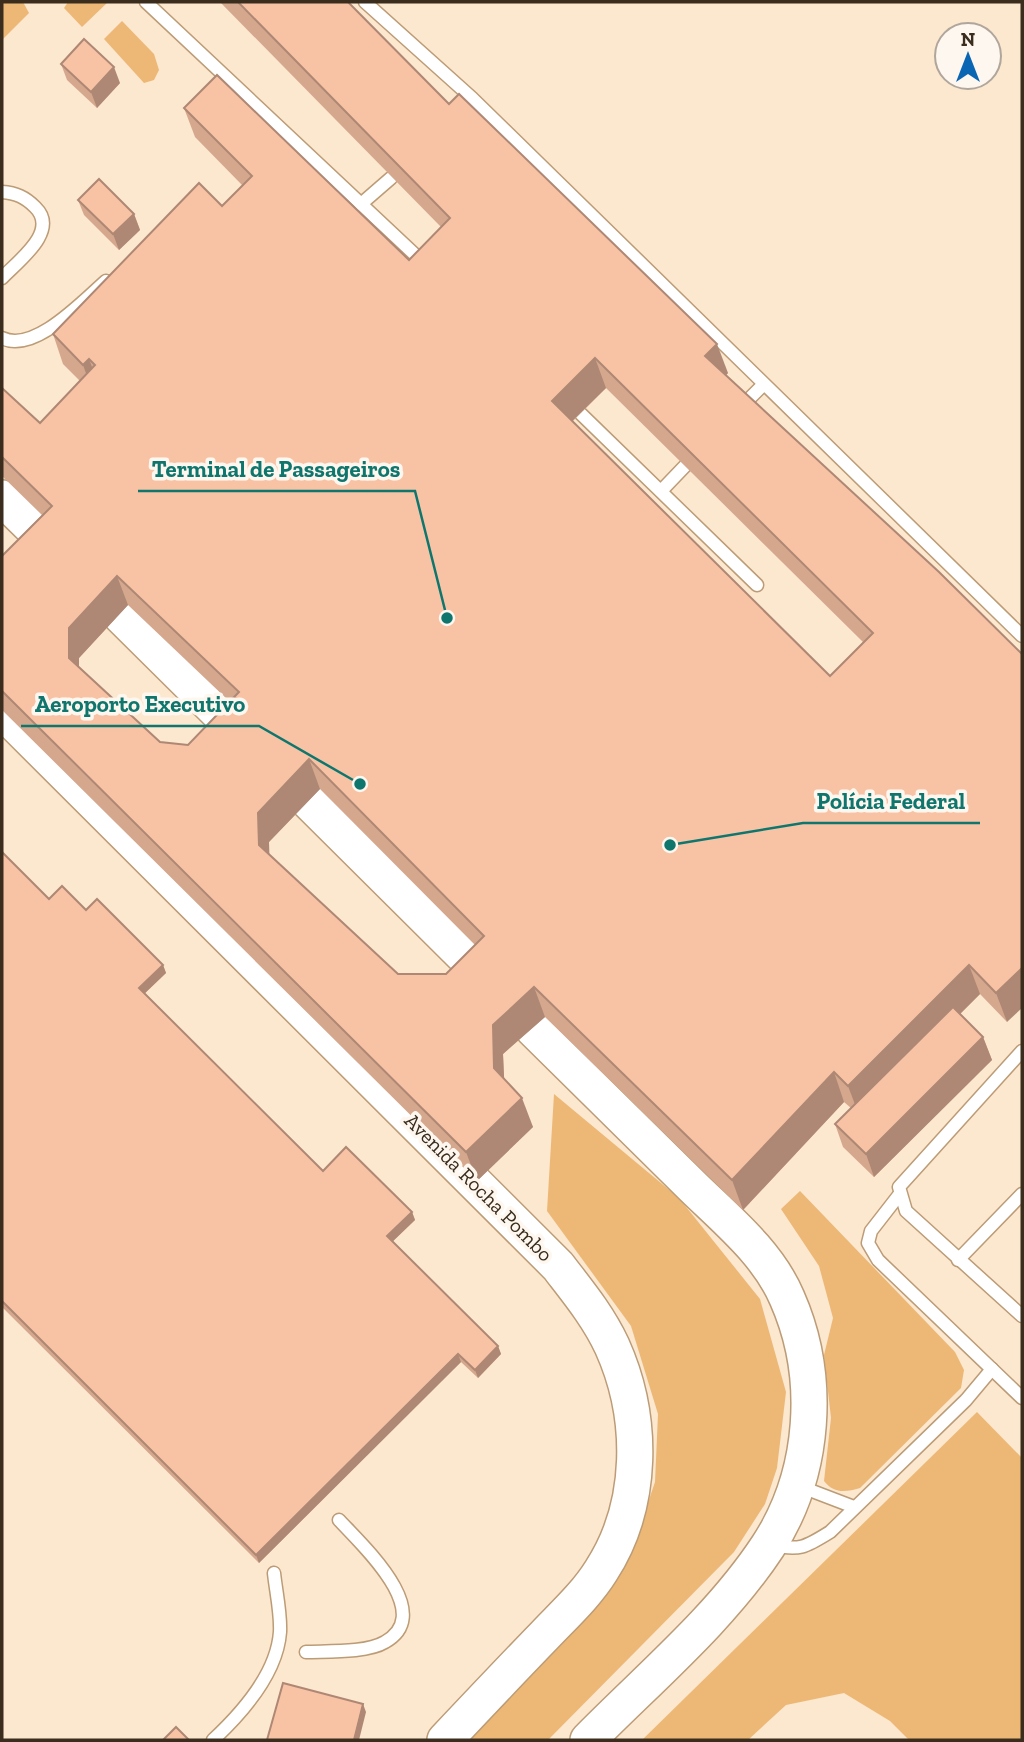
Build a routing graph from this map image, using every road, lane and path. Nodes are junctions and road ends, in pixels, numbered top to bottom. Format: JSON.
{"nodes":[{"id":1,"x":146,"y":2,"type":"edge"},
{"id":2,"x":365,"y":2,"type":"edge"},
{"id":3,"x":391,"y":178,"type":"edge"},
{"id":4,"x":2,"y":192,"type":"edge"},
{"id":5,"x":361,"y":204,"type":"junction"},
{"id":6,"x":435,"y":274,"type":"edge"},
{"id":7,"x":112,"y":276,"type":"edge"},
{"id":8,"x":2,"y":278,"type":"edge"},
{"id":9,"x":2,"y":338,"type":"edge"},
{"id":10,"x":763,"y":385,"type":"junction"},
{"id":11,"x":740,"y":408,"type":"edge"},
{"id":12,"x":580,"y":413,"type":"dead end"},
{"id":13,"x":685,"y":466,"type":"edge"},
{"id":14,"x":661,"y":491,"type":"junction"},
{"id":15,"x":2,"y":498,"type":"edge"},
{"id":16,"x":51,"y":546,"type":"edge"},
{"id":17,"x":757,"y":585,"type":"dead end"},
{"id":18,"x":121,"y":616,"type":"dead end"},
{"id":19,"x":1022,"y":636,"type":"edge"},
{"id":20,"x":2,"y":711,"type":"edge"},
{"id":21,"x":239,"y":733,"type":"edge"},
{"id":22,"x":309,"y":802,"type":"dead end"},
{"id":23,"x":484,"y":976,"type":"edge"},
{"id":24,"x":533,"y":1029,"type":"dead end"},
{"id":25,"x":1022,"y":1051,"type":"edge"},
{"id":26,"x":1022,"y":1194,"type":"edge"},
{"id":27,"x":899,"y":1195,"type":"junction"},
{"id":28,"x":958,"y":1259,"type":"junction"},
{"id":29,"x":1022,"y":1316,"type":"edge"},
{"id":30,"x":992,"y":1369,"type":"junction"},
{"id":31,"x":1022,"y":1398,"type":"edge"},
{"id":32,"x":798,"y":1485,"type":"junction"},
{"id":33,"x":854,"y":1507,"type":"junction"},
{"id":34,"x":339,"y":1520,"type":"dead end"},
{"id":35,"x":769,"y":1545,"type":"junction"},
{"id":36,"x":274,"y":1573,"type":"dead end"},
{"id":37,"x":306,"y":1651,"type":"dead end"},
{"id":38,"x":213,"y":1740,"type":"edge"},
{"id":39,"x":445,"y":1740,"type":"edge"},
{"id":40,"x":588,"y":1740,"type":"edge"}],
"edges":[{"from":1,"to":5,"type":"lane"},
{"from":2,"to":10,"type":"lane"},
{"from":3,"to":5,"type":"lane"},
{"from":4,"to":8,"type":"lane"},
{"from":5,"to":6,"type":"lane"},
{"from":7,"to":9,"type":"lane"},
{"from":10,"to":11,"type":"lane"},
{"from":10,"to":19,"type":"lane"},
{"from":12,"to":14,"type":"lane"},
{"from":13,"to":14,"type":"lane"},
{"from":14,"to":17,"type":"lane"},
{"from":15,"to":16,"type":"main road"},
{"from":18,"to":21,"type":"main road"},
{"from":20,"to":39,"type":"main road","name":"Avenida Rocha Pombo"},
{"from":22,"to":23,"type":"main road"},
{"from":24,"to":32,"type":"main road"},
{"from":25,"to":27,"type":"lane"},
{"from":26,"to":28,"type":"lane"},
{"from":27,"to":28,"type":"lane"},
{"from":27,"to":30,"type":"lane"},
{"from":28,"to":29,"type":"lane"},
{"from":30,"to":31,"type":"lane"},
{"from":30,"to":33,"type":"lane"},
{"from":32,"to":33,"type":"lane"},
{"from":32,"to":35,"type":"main road"},
{"from":33,"to":35,"type":"lane"},
{"from":34,"to":37,"type":"lane"},
{"from":35,"to":40,"type":"main road"},
{"from":36,"to":38,"type":"lane"}]}
